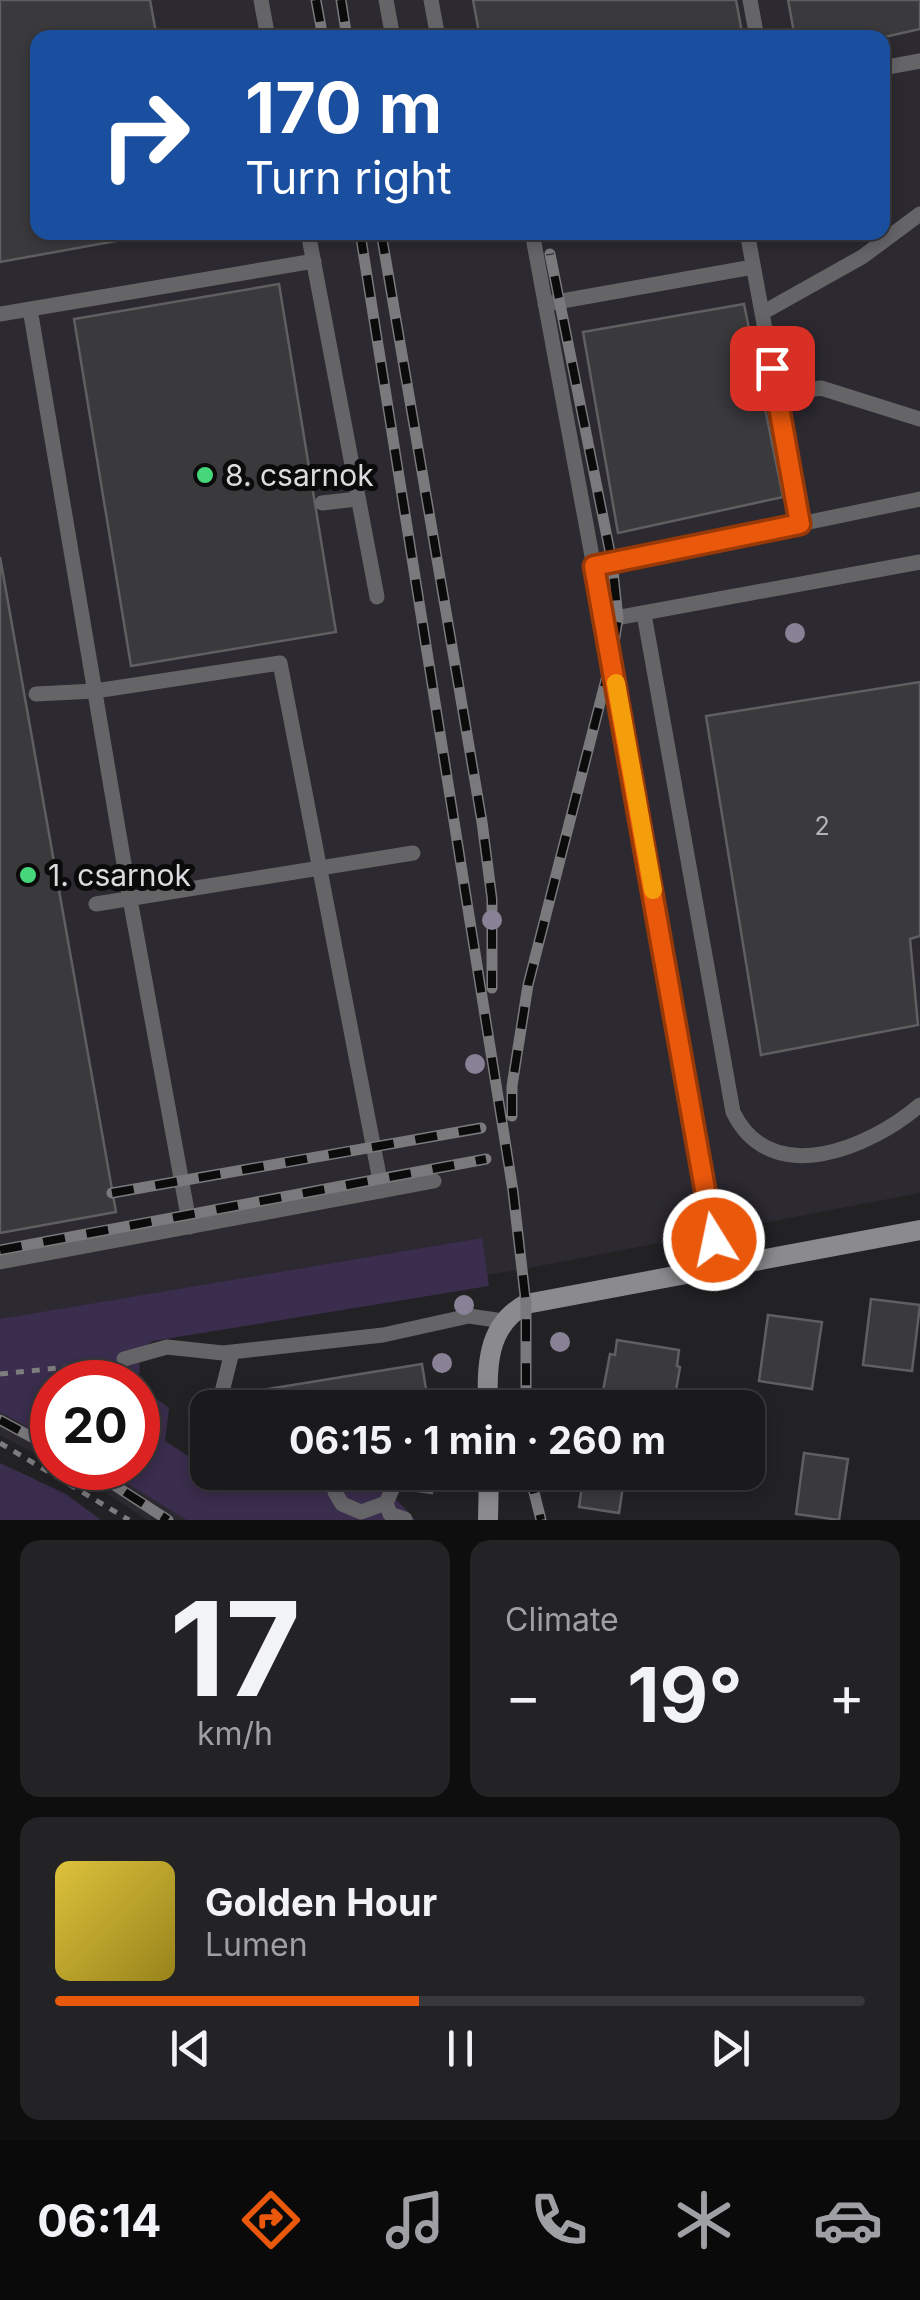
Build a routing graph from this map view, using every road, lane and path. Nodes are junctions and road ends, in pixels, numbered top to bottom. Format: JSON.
{"nodes":[{"id":1,"x":260,"y":0,"type":"edge"},
{"id":2,"x":386,"y":0,"type":"edge"},
{"id":3,"x":431,"y":0,"type":"edge"},
{"id":4,"x":750,"y":0,"type":"edge"},
{"id":5,"x":266,"y":30,"type":"edge"},
{"id":6,"x":392,"y":30,"type":"edge"},
{"id":7,"x":437,"y":30,"type":"edge"},
{"id":8,"x":755,"y":30,"type":"edge"},
{"id":9,"x":920,"y":61,"type":"edge"},
{"id":10,"x":890,"y":67,"type":"edge"},
{"id":11,"x":920,"y":214,"type":"edge"},
{"id":12,"x":890,"y":236,"type":"edge"},
{"id":13,"x":310,"y":240,"type":"edge"},
{"id":14,"x":533,"y":240,"type":"edge"},
{"id":15,"x":748,"y":240,"type":"edge"},
{"id":16,"x":885,"y":240,"type":"edge"},
{"id":17,"x":314,"y":260,"type":"junction"},
{"id":18,"x":753,"y":267,"type":"junction"},
{"id":19,"x":545,"y":304,"type":"junction"},
{"id":20,"x":30,"y":309,"type":"junction"},
{"id":21,"x":762,"y":313,"type":"junction"},
{"id":22,"x":0,"y":314,"type":"edge"},
{"id":23,"x":777,"y":395,"type":"junction"},
{"id":24,"x":920,"y":419,"type":"edge"},
{"id":25,"x":356,"y":499,"type":"junction"},
{"id":26,"x":920,"y":499,"type":"edge"},
{"id":27,"x":322,"y":503,"type":"dead end"},
{"id":28,"x":800,"y":524,"type":"junction"},
{"id":29,"x":920,"y":562,"type":"edge"},
{"id":30,"x":594,"y":566,"type":"junction"},
{"id":31,"x":377,"y":597,"type":"dead end"},
{"id":32,"x":644,"y":614,"type":"junction"},
{"id":33,"x":605,"y":620,"type":"junction"},
{"id":34,"x":95,"y":691,"type":"junction"},
{"id":35,"x":36,"y":694,"type":"dead end"},
{"id":36,"x":413,"y":854,"type":"dead end"},
{"id":37,"x":320,"y":868,"type":"junction"},
{"id":38,"x":130,"y":899,"type":"junction"},
{"id":39,"x":96,"y":904,"type":"dead end"},
{"id":40,"x":920,"y":1106,"type":"edge"},
{"id":41,"x":434,"y":1181,"type":"dead end"},
{"id":42,"x":382,"y":1191,"type":"junction"},
{"id":43,"x":190,"y":1227,"type":"junction"},
{"id":44,"x":920,"y":1230,"type":"edge"},
{"id":45,"x":0,"y":1262,"type":"edge"},
{"id":46,"x":719,"y":1268,"type":"junction"},
{"id":47,"x":503,"y":1321,"type":"junction"},
{"id":48,"x":232,"y":1352,"type":"junction"},
{"id":49,"x":124,"y":1359,"type":"joint"},
{"id":50,"x":0,"y":1374,"type":"edge"},
{"id":51,"x":222,"y":1390,"type":"edge"},
{"id":52,"x":489,"y":1390,"type":"edge"},
{"id":53,"x":0,"y":1443,"type":"edge"},
{"id":54,"x":335,"y":1490,"type":"edge"},
{"id":55,"x":392,"y":1490,"type":"edge"},
{"id":56,"x":489,"y":1490,"type":"edge"},
{"id":57,"x":386,"y":1502,"type":"junction"},
{"id":58,"x":405,"y":1519,"type":"edge"},
{"id":59,"x":128,"y":1520,"type":"edge"},
{"id":60,"x":488,"y":1520,"type":"edge"}],
"edges":[{"from":1,"to":5,"type":"lane"},
{"from":2,"to":6,"type":"lane"},
{"from":3,"to":7,"type":"lane"},
{"from":4,"to":8,"type":"lane"},
{"from":9,"to":10,"type":"lane"},
{"from":11,"to":12,"type":"lane"},
{"from":13,"to":17,"type":"lane"},
{"from":14,"to":19,"type":"lane"},
{"from":15,"to":18,"type":"lane"},
{"from":16,"to":21,"type":"lane"},
{"from":17,"to":20,"type":"lane"},
{"from":17,"to":25,"type":"lane"},
{"from":18,"to":19,"type":"lane"},
{"from":18,"to":21,"type":"lane"},
{"from":19,"to":30,"type":"lane"},
{"from":20,"to":22,"type":"lane"},
{"from":20,"to":34,"type":"lane"},
{"from":21,"to":23,"type":"lane"},
{"from":23,"to":24,"type":"lane"},
{"from":23,"to":28,"type":"lane"},
{"from":25,"to":27,"type":"lane"},
{"from":25,"to":31,"type":"lane"},
{"from":26,"to":28,"type":"lane"},
{"from":28,"to":30,"type":"lane"},
{"from":29,"to":32,"type":"lane"},
{"from":30,"to":33,"type":"lane"},
{"from":32,"to":33,"type":"lane"},
{"from":32,"to":40,"type":"lane"},
{"from":33,"to":46,"type":"lane"},
{"from":34,"to":35,"type":"lane"},
{"from":34,"to":37,"type":"lane"},
{"from":34,"to":38,"type":"lane"},
{"from":36,"to":37,"type":"lane"},
{"from":37,"to":38,"type":"lane"},
{"from":37,"to":42,"type":"lane"},
{"from":38,"to":39,"type":"lane"},
{"from":38,"to":43,"type":"lane"},
{"from":41,"to":42,"type":"lane"},
{"from":42,"to":43,"type":"lane"},
{"from":43,"to":45,"type":"lane"},
{"from":44,"to":46,"type":"street"},
{"from":46,"to":47,"type":"street"},
{"from":47,"to":48,"type":"lane"},
{"from":47,"to":52,"type":"street"},
{"from":48,"to":49,"type":"lane"},
{"from":48,"to":51,"type":"lane"},
{"from":49,"to":50,"type":"path"},
{"from":53,"to":59,"type":"path"},
{"from":54,"to":57,"type":"lane"},
{"from":55,"to":57,"type":"lane"},
{"from":56,"to":60,"type":"street"},
{"from":57,"to":58,"type":"lane"}]}
